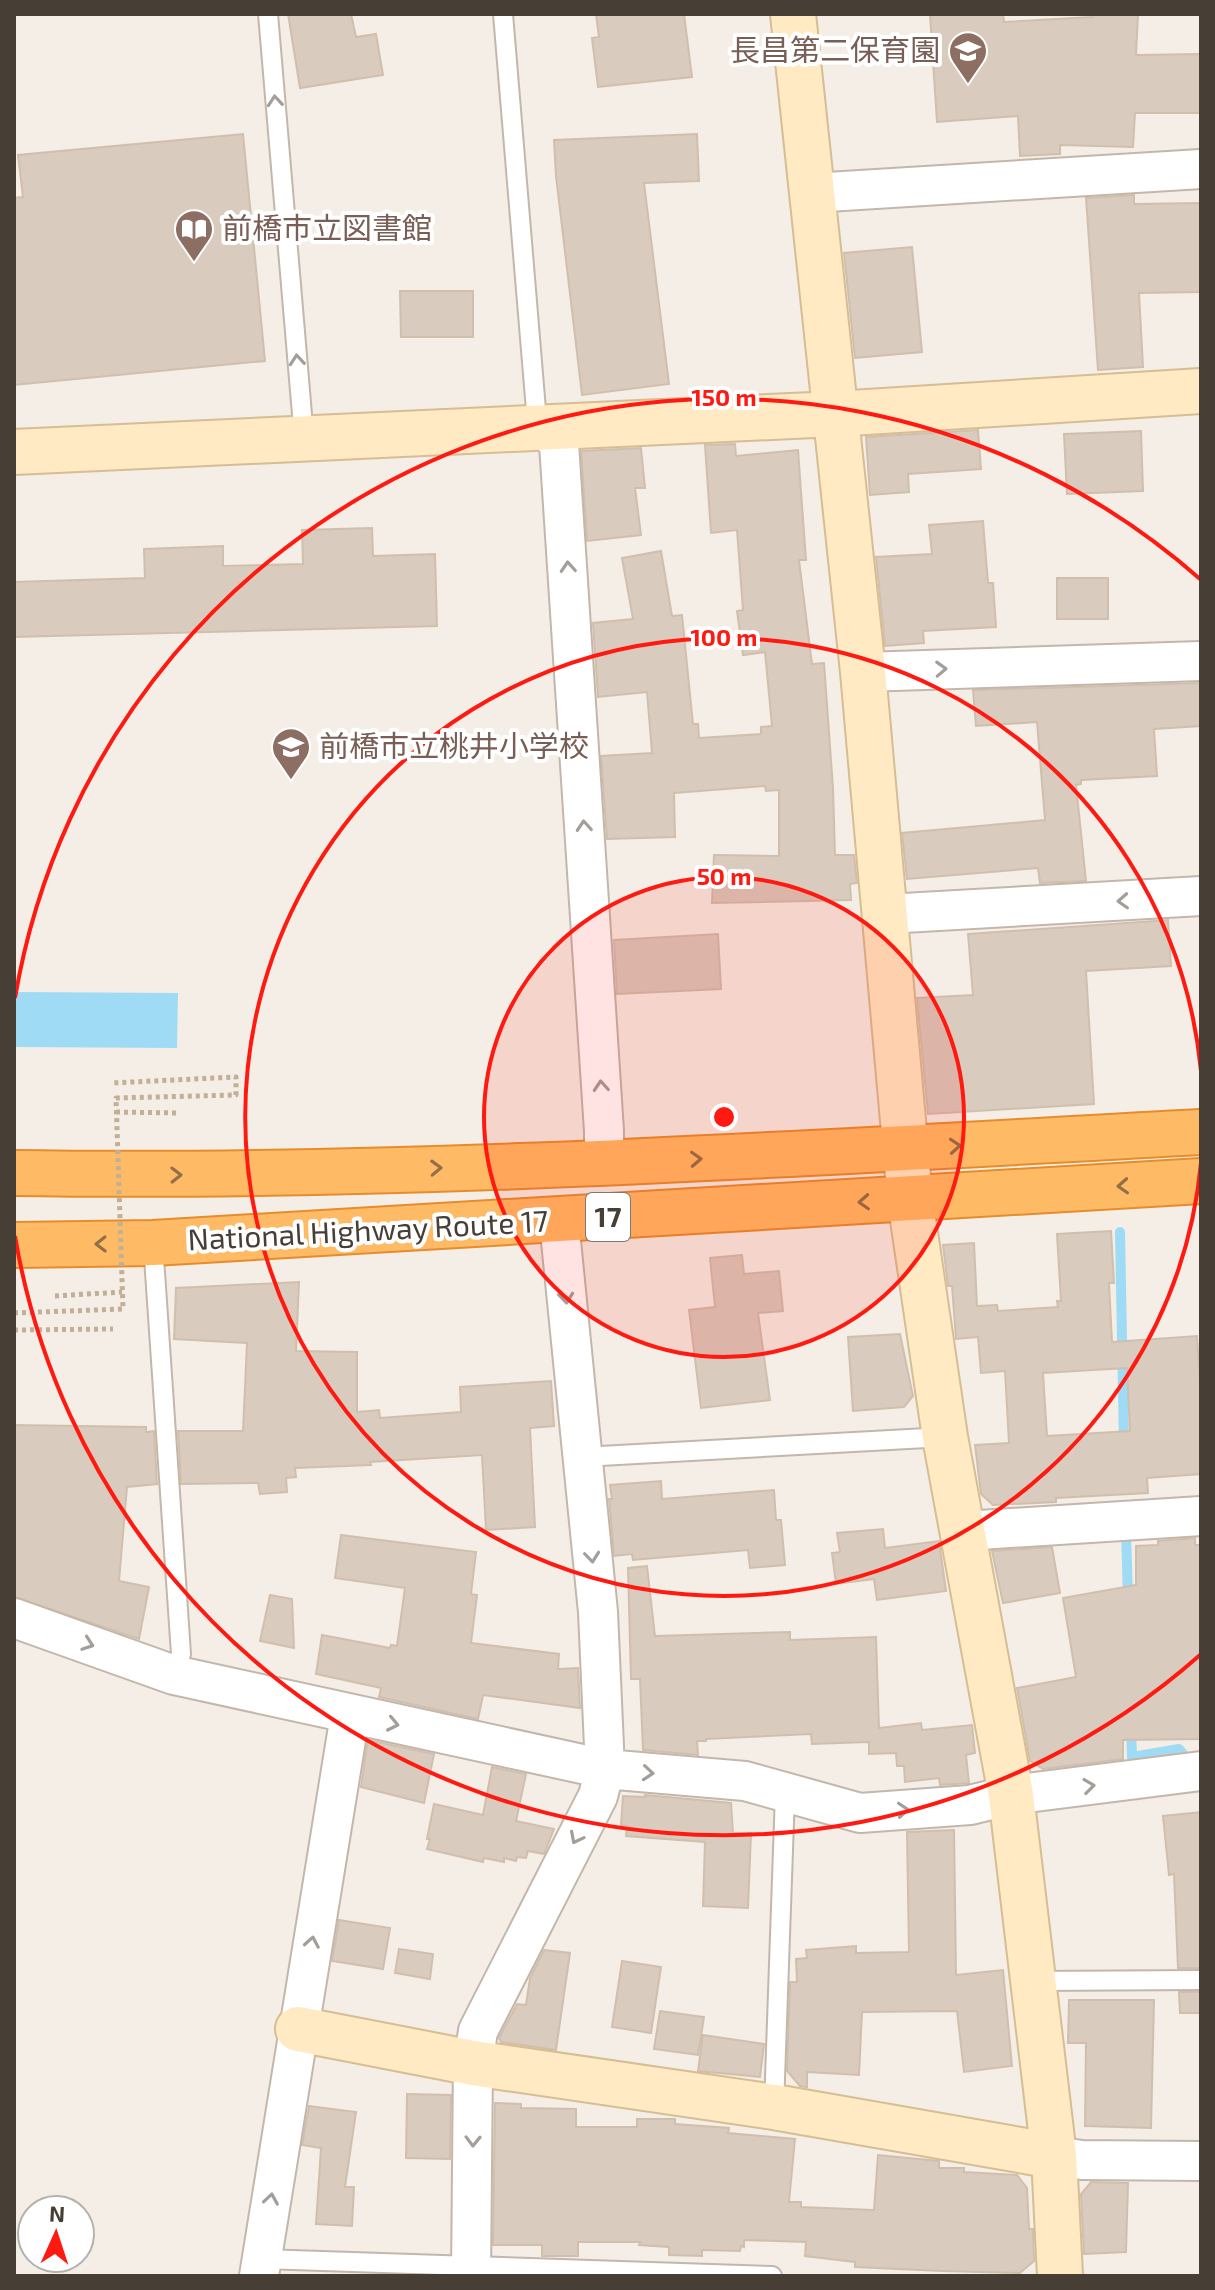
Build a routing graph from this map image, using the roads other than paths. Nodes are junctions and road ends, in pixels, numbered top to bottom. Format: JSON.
{"nodes":[{"id":1,"x":268,"y":14,"type":"edge"},
{"id":2,"x":503,"y":14,"type":"edge"},
{"id":3,"x":793,"y":14,"type":"edge"},
{"id":4,"x":1201,"y":169,"type":"edge"},
{"id":5,"x":811,"y":193,"type":"junction"},
{"id":6,"x":1201,"y":391,"type":"edge"},
{"id":7,"x":835,"y":414,"type":"junction"},
{"id":8,"x":544,"y":426,"type":"junction"},
{"id":9,"x":304,"y":438,"type":"junction"},
{"id":10,"x":14,"y":452,"type":"edge"},
{"id":11,"x":1201,"y":661,"type":"edge"},
{"id":12,"x":863,"y":672,"type":"junction"},
{"id":13,"x":1201,"y":896,"type":"edge"},
{"id":14,"x":886,"y":914,"type":"junction"},
{"id":15,"x":1201,"y":1132,"type":"edge"},
{"id":16,"x":905,"y":1149,"type":"junction"},
{"id":17,"x":604,"y":1164,"type":"junction"},
{"id":18,"x":14,"y":1173,"type":"edge"},
{"id":19,"x":1201,"y":1181,"type":"edge"},
{"id":20,"x":910,"y":1199,"type":"junction"},
{"id":21,"x":559,"y":1221,"type":"junction"},
{"id":22,"x":153,"y":1243,"type":"junction"},
{"id":23,"x":14,"y":1245,"type":"edge"},
{"id":24,"x":945,"y":1437,"type":"junction"},
{"id":25,"x":582,"y":1457,"type":"junction"},
{"id":26,"x":1201,"y":1516,"type":"edge"},
{"id":27,"x":964,"y":1531,"type":"junction"},
{"id":28,"x":14,"y":1618,"type":"edge"},
{"id":29,"x":174,"y":1675,"type":"junction"},
{"id":30,"x":350,"y":1715,"type":"junction"},
{"id":31,"x":605,"y":1769,"type":"junction"},
{"id":32,"x":1201,"y":1771,"type":"edge"},
{"id":33,"x":785,"y":1793,"type":"junction"},
{"id":34,"x":1011,"y":1795,"type":"junction"},
{"id":35,"x":1201,"y":1980,"type":"edge"},
{"id":36,"x":1033,"y":1981,"type":"junction"},
{"id":37,"x":298,"y":2029,"type":"junction"},
{"id":38,"x":473,"y":2063,"type":"junction"},
{"id":39,"x":774,"y":2107,"type":"junction"},
{"id":40,"x":1054,"y":2156,"type":"junction"},
{"id":41,"x":1201,"y":2161,"type":"edge"},
{"id":42,"x":261,"y":2267,"type":"edge"},
{"id":43,"x":471,"y":2271,"type":"edge"},
{"id":44,"x":772,"y":2276,"type":"edge"},
{"id":45,"x":1060,"y":2276,"type":"edge"}],
"edges":[{"from":9,"to":1,"type":"lane","one_way":true},
{"from":2,"to":8,"type":"lane"},
{"from":3,"to":5,"type":"street"},
{"from":4,"to":5,"type":"street"},
{"from":5,"to":7,"type":"street"},
{"from":6,"to":7,"type":"street"},
{"from":7,"to":8,"type":"street"},
{"from":7,"to":12,"type":"street"},
{"from":8,"to":9,"type":"street"},
{"from":17,"to":8,"type":"street","one_way":true},
{"from":9,"to":10,"type":"street"},
{"from":12,"to":11,"type":"street","one_way":true},
{"from":12,"to":14,"type":"street"},
{"from":13,"to":14,"type":"street","one_way":true},
{"from":14,"to":16,"type":"street"},
{"from":16,"to":15,"type":"highway","name":"National Highway Route 17","number":"17","one_way":true},
{"from":17,"to":16,"type":"highway","name":"National Highway Route 17","number":"17","one_way":true},
{"from":16,"to":20,"type":"street"},
{"from":18,"to":17,"type":"highway","name":"National Highway Route 17","number":"17","one_way":true},
{"from":19,"to":20,"type":"highway","name":"National Highway Route 17","number":"17","one_way":true},
{"from":20,"to":21,"type":"highway","name":"National Highway Route 17","number":"17","one_way":true},
{"from":20,"to":24,"type":"street"},
{"from":21,"to":22,"type":"highway","name":"National Highway Route 17","number":"17"},
{"from":21,"to":25,"type":"street","one_way":true},
{"from":22,"to":23,"type":"highway","name":"National Highway Route 17","number":"17","one_way":true},
{"from":22,"to":29,"type":"lane"},
{"from":24,"to":25,"type":"lane"},
{"from":24,"to":27,"type":"street"},
{"from":25,"to":31,"type":"street","one_way":true},
{"from":26,"to":27,"type":"street"},
{"from":27,"to":34,"type":"street"},
{"from":28,"to":29,"type":"street","one_way":true},
{"from":29,"to":30,"type":"street"},
{"from":30,"to":31,"type":"street","one_way":true},
{"from":37,"to":30,"type":"street","one_way":true},
{"from":31,"to":33,"type":"street","one_way":true},
{"from":31,"to":38,"type":"street","one_way":true},
{"from":34,"to":32,"type":"street","one_way":true},
{"from":33,"to":34,"type":"street","one_way":true},
{"from":33,"to":39,"type":"lane"},
{"from":34,"to":36,"type":"street"},
{"from":35,"to":36,"type":"lane"},
{"from":36,"to":40,"type":"street"},
{"from":37,"to":38,"type":"street"},
{"from":42,"to":37,"type":"street","one_way":true},
{"from":38,"to":39,"type":"street"},
{"from":38,"to":43,"type":"street","one_way":true},
{"from":39,"to":40,"type":"street"},
{"from":40,"to":41,"type":"street"},
{"from":40,"to":45,"type":"street"},
{"from":42,"to":43,"type":"lane"},
{"from":43,"to":44,"type":"lane"}]}
